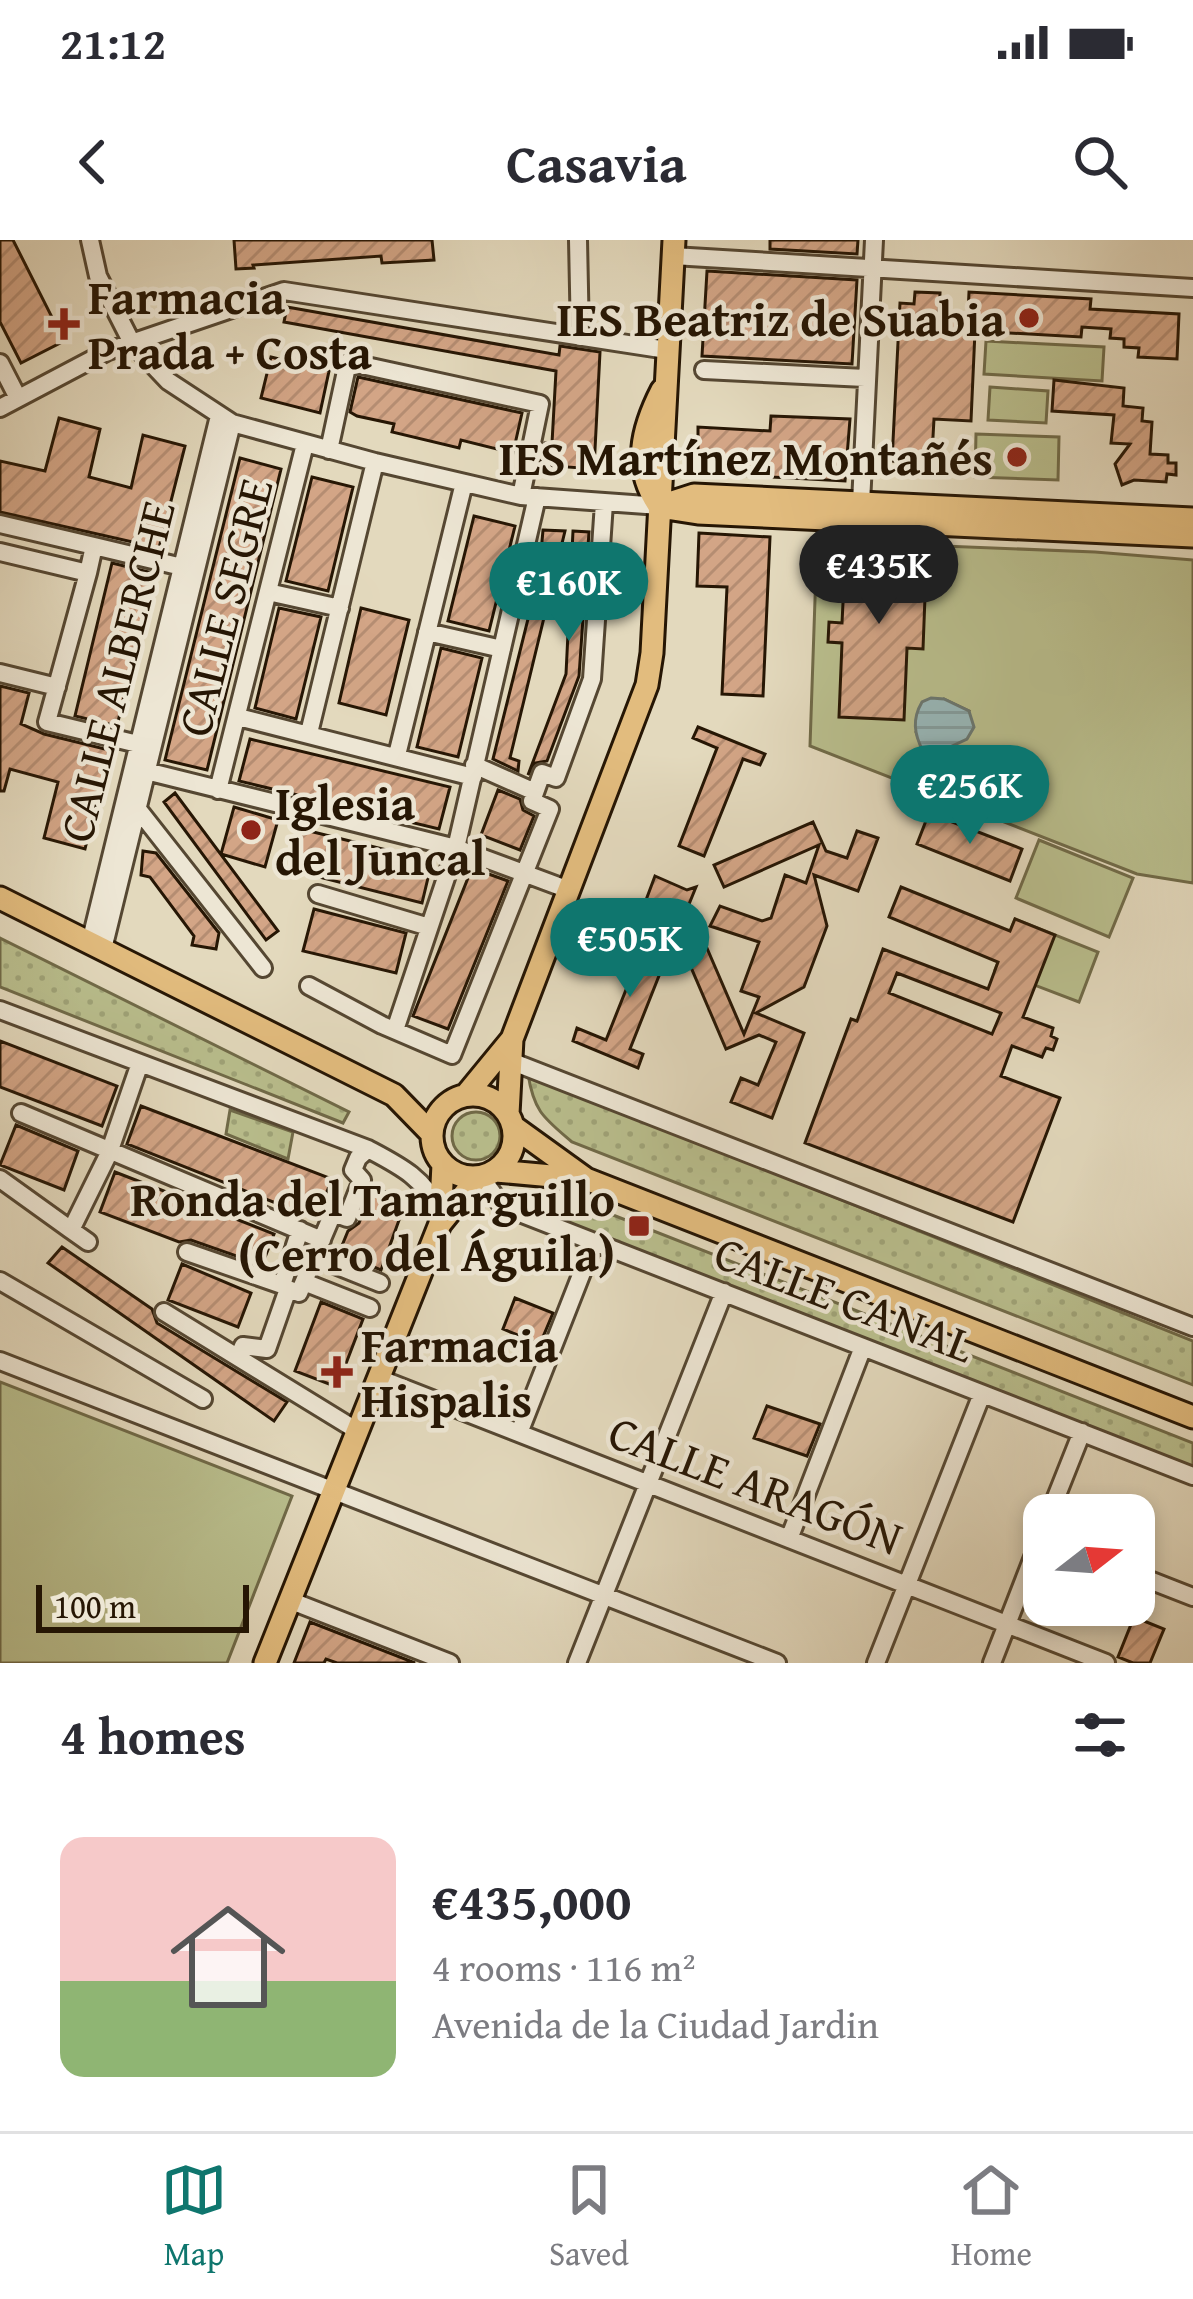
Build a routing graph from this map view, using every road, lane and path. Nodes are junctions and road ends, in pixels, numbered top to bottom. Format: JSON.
{"nodes":[{"id":1,"x":90,"y":240,"type":"edge"},
{"id":2,"x":578,"y":240,"type":"edge"},
{"id":3,"x":874,"y":240,"type":"edge"},
{"id":4,"x":673,"y":248,"type":"edge"},
{"id":5,"x":873,"y":268,"type":"junction"},
{"id":6,"x":1193,"y":288,"type":"edge"},
{"id":7,"x":580,"y":337,"type":"junction"},
{"id":8,"x":131,"y":343,"type":"junction"},
{"id":9,"x":667,"y":350,"type":"junction"},
{"id":10,"x":0,"y":363,"type":"edge"},
{"id":11,"x":704,"y":370,"type":"dead end"},
{"id":12,"x":865,"y":378,"type":"junction"},
{"id":13,"x":18,"y":398,"type":"junction"},
{"id":14,"x":0,"y":408,"type":"edge"},
{"id":15,"x":225,"y":420,"type":"junction"},
{"id":16,"x":304,"y":444,"type":"junction"},
{"id":17,"x":329,"y":450,"type":"junction"},
{"id":18,"x":375,"y":462,"type":"junction"},
{"id":19,"x":464,"y":483,"type":"junction"},
{"id":20,"x":529,"y":497,"type":"junction"},
{"id":21,"x":604,"y":502,"type":"junction"},
{"id":22,"x":861,"y":503,"type":"junction"},
{"id":23,"x":660,"y":506,"type":"junction"},
{"id":24,"x":1193,"y":519,"type":"edge"},
{"id":25,"x":0,"y":524,"type":"edge"},
{"id":26,"x":1193,"y":536,"type":"edge"},
{"id":27,"x":94,"y":546,"type":"junction"},
{"id":28,"x":0,"y":552,"type":"edge"},
{"id":29,"x":182,"y":567,"type":"junction"},
{"id":30,"x":88,"y":573,"type":"junction"},
{"id":31,"x":268,"y":592,"type":"junction"},
{"id":32,"x":340,"y":608,"type":"junction"},
{"id":33,"x":427,"y":632,"type":"junction"},
{"id":34,"x":502,"y":649,"type":"junction"},
{"id":35,"x":0,"y":673,"type":"edge"},
{"id":36,"x":57,"y":687,"type":"junction"},
{"id":37,"x":238,"y":717,"type":"junction"},
{"id":38,"x":309,"y":734,"type":"junction"},
{"id":39,"x":145,"y":746,"type":"junction"},
{"id":40,"x":397,"y":755,"type":"junction"},
{"id":41,"x":146,"y":771,"type":"junction"},
{"id":42,"x":473,"y":771,"type":"junction"},
{"id":43,"x":218,"y":790,"type":"junction"},
{"id":44,"x":535,"y":792,"type":"junction"},
{"id":45,"x":136,"y":808,"type":"junction"},
{"id":46,"x":456,"y":848,"type":"junction"},
{"id":47,"x":525,"y":874,"type":"junction"},
{"id":48,"x":569,"y":890,"type":"junction"},
{"id":49,"x":318,"y":894,"type":"dead end"},
{"id":50,"x":0,"y":898,"type":"edge"},
{"id":51,"x":429,"y":927,"type":"junction"},
{"id":52,"x":96,"y":946,"type":"junction"},
{"id":53,"x":262,"y":968,"type":"dead end"},
{"id":54,"x":309,"y":986,"type":"dead end"},
{"id":55,"x":0,"y":1010,"type":"edge"},
{"id":56,"x":395,"y":1030,"type":"junction"},
{"id":57,"x":512,"y":1051,"type":"junction"},
{"id":58,"x":140,"y":1063,"type":"junction"},
{"id":59,"x":394,"y":1095,"type":"junction"},
{"id":60,"x":458,"y":1099,"type":"junction"},
{"id":61,"x":21,"y":1113,"type":"dead end"},
{"id":62,"x":511,"y":1120,"type":"junction"},
{"id":63,"x":432,"y":1134,"type":"junction"},
{"id":64,"x":368,"y":1150,"type":"junction"},
{"id":65,"x":109,"y":1153,"type":"junction"},
{"id":66,"x":443,"y":1164,"type":"junction"},
{"id":67,"x":410,"y":1171,"type":"junction"},
{"id":68,"x":485,"y":1175,"type":"junction"},
{"id":69,"x":0,"y":1179,"type":"edge"},
{"id":70,"x":586,"y":1179,"type":"junction"},
{"id":71,"x":441,"y":1218,"type":"junction"},
{"id":72,"x":71,"y":1230,"type":"junction"},
{"id":73,"x":300,"y":1230,"type":"junction"},
{"id":74,"x":88,"y":1242,"type":"dead end"},
{"id":75,"x":594,"y":1242,"type":"junction"},
{"id":76,"x":318,"y":1249,"type":"junction"},
{"id":77,"x":187,"y":1252,"type":"dead end"},
{"id":78,"x":0,"y":1281,"type":"edge"},
{"id":79,"x":380,"y":1283,"type":"dead end"},
{"id":80,"x":291,"y":1285,"type":"junction"},
{"id":81,"x":724,"y":1292,"type":"junction"},
{"id":82,"x":370,"y":1308,"type":"dead end"},
{"id":83,"x":164,"y":1312,"type":"dead end"},
{"id":84,"x":1193,"y":1327,"type":"edge"},
{"id":85,"x":863,"y":1347,"type":"junction"},
{"id":86,"x":266,"y":1349,"type":"junction"},
{"id":87,"x":239,"y":1355,"type":"junction"},
{"id":88,"x":0,"y":1361,"type":"edge"},
{"id":89,"x":261,"y":1370,"type":"junction"},
{"id":90,"x":378,"y":1378,"type":"junction"},
{"id":91,"x":982,"y":1394,"type":"junction"},
{"id":92,"x":203,"y":1399,"type":"dead end"},
{"id":93,"x":1193,"y":1417,"type":"edge"},
{"id":94,"x":356,"y":1430,"type":"junction"},
{"id":95,"x":1082,"y":1432,"type":"junction"},
{"id":96,"x":519,"y":1433,"type":"junction"},
{"id":97,"x":1193,"y":1476,"type":"edge"},
{"id":98,"x":648,"y":1484,"type":"junction"},
{"id":99,"x":332,"y":1490,"type":"junction"},
{"id":100,"x":1057,"y":1494,"type":"edge"},
{"id":101,"x":789,"y":1539,"type":"junction"},
{"id":102,"x":1155,"y":1582,"type":"edge"},
{"id":103,"x":1023,"y":1584,"type":"edge"},
{"id":104,"x":907,"y":1585,"type":"junction"},
{"id":105,"x":604,"y":1596,"type":"junction"},
{"id":106,"x":1193,"y":1597,"type":"edge"},
{"id":107,"x":289,"y":1600,"type":"junction"},
{"id":108,"x":1007,"y":1624,"type":"junction"},
{"id":109,"x":265,"y":1663,"type":"edge"},
{"id":110,"x":450,"y":1663,"type":"edge"},
{"id":111,"x":578,"y":1663,"type":"edge"},
{"id":112,"x":777,"y":1663,"type":"edge"},
{"id":113,"x":876,"y":1663,"type":"edge"},
{"id":114,"x":992,"y":1663,"type":"edge"},
{"id":115,"x":1106,"y":1663,"type":"edge"}],
"edges":[{"from":1,"to":8,"type":"street"},
{"from":2,"to":7,"type":"street"},
{"from":3,"to":5,"type":"street"},
{"from":4,"to":5,"type":"street"},
{"from":4,"to":9,"type":"main road"},
{"from":5,"to":6,"type":"street"},
{"from":5,"to":12,"type":"street"},
{"from":7,"to":8,"type":"street"},
{"from":7,"to":9,"type":"street"},
{"from":8,"to":13,"type":"street"},
{"from":8,"to":15,"type":"street"},
{"from":9,"to":23,"type":"main road"},
{"from":10,"to":13,"type":"street"},
{"from":11,"to":12,"type":"street"},
{"from":12,"to":22,"type":"street"},
{"from":13,"to":14,"type":"street"},
{"from":15,"to":16,"type":"street"},
{"from":15,"to":29,"type":"street","name":"CALLE ALBERCHE"},
{"from":15,"to":39,"type":"street","name":"CALLE ALBERCHE"},
{"from":16,"to":17,"type":"street"},
{"from":16,"to":31,"type":"street","name":"CALLE SEGRE"},
{"from":17,"to":18,"type":"street"},
{"from":17,"to":20,"type":"street"},
{"from":18,"to":19,"type":"street"},
{"from":18,"to":32,"type":"street"},
{"from":19,"to":20,"type":"street"},
{"from":19,"to":33,"type":"street"},
{"from":20,"to":21,"type":"street"},
{"from":20,"to":34,"type":"street"},
{"from":21,"to":23,"type":"street"},
{"from":21,"to":44,"type":"street"},
{"from":22,"to":23,"type":"main road"},
{"from":22,"to":24,"type":"main road"},
{"from":23,"to":26,"type":"main road"},
{"from":23,"to":48,"type":"main road"},
{"from":25,"to":27,"type":"street"},
{"from":27,"to":29,"type":"street"},
{"from":27,"to":30,"type":"street"},
{"from":28,"to":30,"type":"street"},
{"from":29,"to":39,"type":"street","name":"CALLE ALBERCHE"},
{"from":30,"to":36,"type":"street"},
{"from":31,"to":32,"type":"street"},
{"from":31,"to":37,"type":"street","name":"CALLE SEGRE"},
{"from":32,"to":38,"type":"street"},
{"from":33,"to":34,"type":"street"},
{"from":33,"to":40,"type":"street"},
{"from":34,"to":42,"type":"street"},
{"from":35,"to":36,"type":"street"},
{"from":36,"to":39,"type":"street"},
{"from":37,"to":38,"type":"street"},
{"from":37,"to":43,"type":"street","name":"CALLE SEGRE"},
{"from":38,"to":40,"type":"street"},
{"from":39,"to":41,"type":"street","name":"CALLE ALBERCHE"},
{"from":39,"to":52,"type":"street","name":"CALLE ALBERCHE"},
{"from":40,"to":42,"type":"street"},
{"from":41,"to":43,"type":"street"},
{"from":41,"to":45,"type":"street","name":"CALLE ALBERCHE"},
{"from":42,"to":44,"type":"street"},
{"from":42,"to":46,"type":"street"},
{"from":43,"to":46,"type":"street"},
{"from":44,"to":47,"type":"street"},
{"from":45,"to":52,"type":"street","name":"CALLE ALBERCHE"},
{"from":45,"to":53,"type":"street"},
{"from":46,"to":47,"type":"street"},
{"from":46,"to":51,"type":"street"},
{"from":47,"to":48,"type":"street"},
{"from":47,"to":56,"type":"street"},
{"from":48,"to":57,"type":"main road"},
{"from":49,"to":51,"type":"street"},
{"from":50,"to":52,"type":"main road"},
{"from":51,"to":56,"type":"street"},
{"from":52,"to":59,"type":"main road"},
{"from":54,"to":56,"type":"street"},
{"from":55,"to":58,"type":"street"},
{"from":57,"to":60,"type":"main road"},
{"from":57,"to":62,"type":"main road"},
{"from":57,"to":84,"type":"street"},
{"from":58,"to":64,"type":"street"},
{"from":58,"to":65,"type":"street"},
{"from":59,"to":60,"type":"main road"},
{"from":59,"to":63,"type":"main road"},
{"from":60,"to":62,"type":"main road"},
{"from":60,"to":63,"type":"main road"},
{"from":61,"to":65,"type":"street"},
{"from":62,"to":68,"type":"main road"},
{"from":62,"to":70,"type":"main road"},
{"from":63,"to":66,"type":"main road"},
{"from":64,"to":67,"type":"street"},
{"from":64,"to":76,"type":"street"},
{"from":65,"to":72,"type":"street"},
{"from":65,"to":73,"type":"street"},
{"from":66,"to":67,"type":"street"},
{"from":66,"to":68,"type":"main road"},
{"from":66,"to":71,"type":"main road"},
{"from":67,"to":71,"type":"street"},
{"from":68,"to":70,"type":"main road"},
{"from":68,"to":71,"type":"main road"},
{"from":68,"to":75,"type":"street","name":"CALLE CANAL"},
{"from":69,"to":72,"type":"street"},
{"from":70,"to":93,"type":"main road"},
{"from":71,"to":90,"type":"main road"},
{"from":72,"to":74,"type":"street"},
{"from":73,"to":76,"type":"street"},
{"from":73,"to":80,"type":"street"},
{"from":75,"to":81,"type":"street","name":"CALLE CANAL"},
{"from":75,"to":96,"type":"street"},
{"from":76,"to":79,"type":"street"},
{"from":76,"to":80,"type":"street"},
{"from":77,"to":80,"type":"street"},
{"from":78,"to":92,"type":"street"},
{"from":80,"to":82,"type":"street"},
{"from":80,"to":86,"type":"street"},
{"from":81,"to":85,"type":"street","name":"CALLE CANAL"},
{"from":81,"to":98,"type":"street"},
{"from":83,"to":87,"type":"street"},
{"from":85,"to":91,"type":"street","name":"CALLE CANAL"},
{"from":85,"to":101,"type":"street"},
{"from":86,"to":87,"type":"street"},
{"from":86,"to":89,"type":"street"},
{"from":87,"to":89,"type":"street"},
{"from":88,"to":99,"type":"street"},
{"from":89,"to":94,"type":"street"},
{"from":90,"to":94,"type":"main road"},
{"from":90,"to":96,"type":"street","name":"CALLE ARAGÓN"},
{"from":91,"to":95,"type":"street","name":"CALLE CANAL"},
{"from":91,"to":104,"type":"street"},
{"from":94,"to":99,"type":"main road"},
{"from":95,"to":97,"type":"street","name":"CALLE CANAL"},
{"from":95,"to":100,"type":"street"},
{"from":96,"to":98,"type":"street","name":"CALLE ARAGÓN"},
{"from":98,"to":101,"type":"street","name":"CALLE ARAGÓN"},
{"from":98,"to":105,"type":"street"},
{"from":99,"to":105,"type":"street"},
{"from":99,"to":107,"type":"main road"},
{"from":101,"to":104,"type":"street","name":"CALLE ARAGÓN"},
{"from":102,"to":106,"type":"street"},
{"from":103,"to":108,"type":"street"},
{"from":104,"to":108,"type":"street","name":"CALLE ARAGÓN"},
{"from":104,"to":113,"type":"street"},
{"from":105,"to":111,"type":"street"},
{"from":105,"to":112,"type":"street"},
{"from":107,"to":109,"type":"main road"},
{"from":107,"to":110,"type":"street"},
{"from":108,"to":114,"type":"street"},
{"from":108,"to":115,"type":"street","name":"CALLE ARAGÓN"}]}
